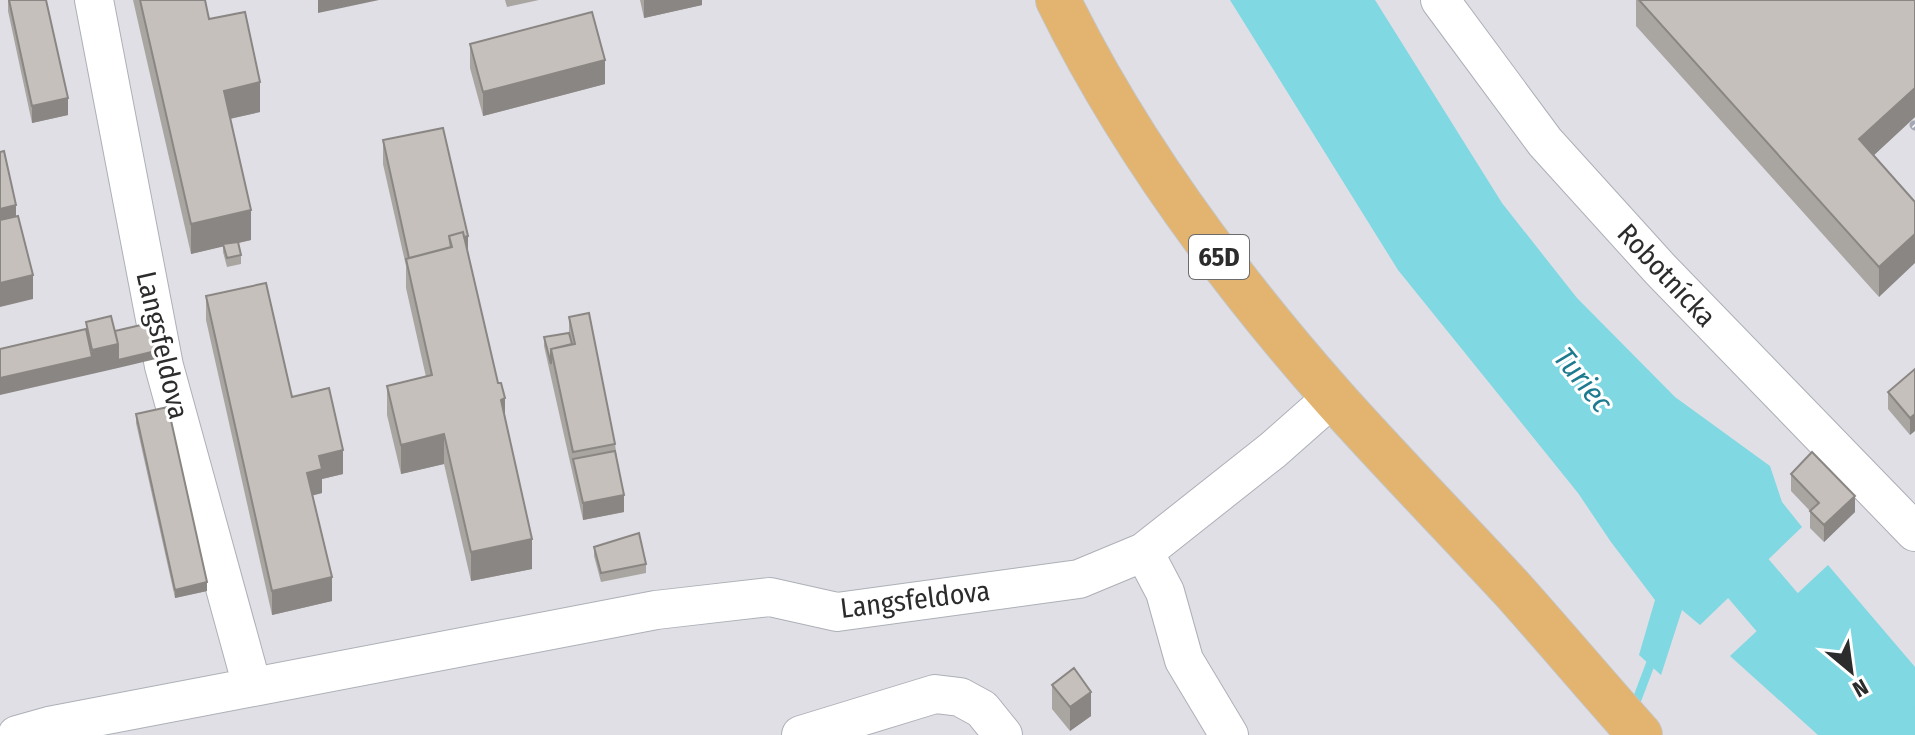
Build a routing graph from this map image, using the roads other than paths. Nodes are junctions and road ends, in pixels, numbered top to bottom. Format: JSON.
{"nodes":[{"id":1,"x":94,"y":0,"type":"edge"},
{"id":2,"x":1058,"y":0,"type":"edge"},
{"id":3,"x":1440,"y":0,"type":"edge"},
{"id":4,"x":1333,"y":397,"type":"junction"},
{"id":5,"x":1915,"y":532,"type":"edge"},
{"id":6,"x":1144,"y":552,"type":"junction"},
{"id":7,"x":252,"y":686,"type":"junction"},
{"id":8,"x":1628,"y":721,"type":"edge"},
{"id":9,"x":17,"y":735,"type":"edge"},
{"id":10,"x":801,"y":735,"type":"edge"},
{"id":11,"x":1003,"y":735,"type":"edge"},
{"id":12,"x":1229,"y":735,"type":"edge"}],
"edges":[{"from":1,"to":7,"type":"street","name":"Langsfeldova"},
{"from":2,"to":4,"type":"main road","number":"65D"},
{"from":3,"to":5,"type":"street","name":"Robotnícka"},
{"from":4,"to":6,"type":"street","name":"Langsfeldova"},
{"from":4,"to":8,"type":"main road","number":"65D"},
{"from":6,"to":7,"type":"street","name":"Langsfeldova"},
{"from":6,"to":12,"type":"street"},
{"from":7,"to":9,"type":"street","name":"Langsfeldova"},
{"from":10,"to":11,"type":"street"}]}
